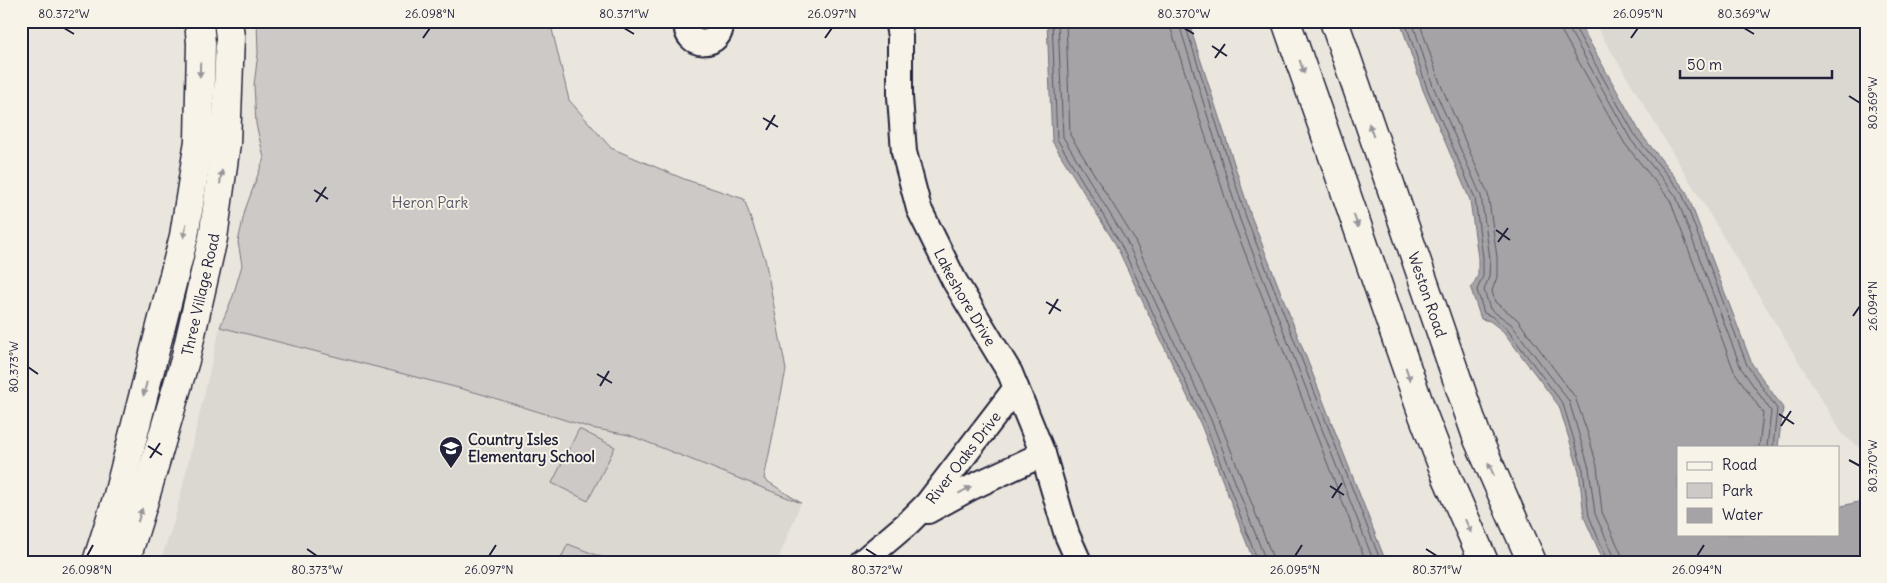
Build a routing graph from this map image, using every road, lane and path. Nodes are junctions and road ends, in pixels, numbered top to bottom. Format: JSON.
{"nodes":[{"id":1,"x":199,"y":21,"type":"edge"},
{"id":2,"x":228,"y":21,"type":"edge"},
{"id":3,"x":687,"y":21,"type":"edge"},
{"id":4,"x":720,"y":21,"type":"edge"},
{"id":5,"x":897,"y":21,"type":"edge"},
{"id":6,"x":1286,"y":21,"type":"edge"},
{"id":7,"x":1334,"y":21,"type":"edge"},
{"id":8,"x":1016,"y":388,"type":"junction"},
{"id":9,"x":1043,"y":454,"type":"junction"},
{"id":10,"x":908,"y":523,"type":"junction"},
{"id":11,"x":97,"y":562,"type":"edge"},
{"id":12,"x":125,"y":562,"type":"edge"},
{"id":13,"x":862,"y":562,"type":"edge"},
{"id":14,"x":1079,"y":562,"type":"edge"},
{"id":15,"x":1484,"y":562,"type":"edge"},
{"id":16,"x":1532,"y":562,"type":"edge"}],
"edges":[{"from":1,"to":11,"type":"main road","name":"Three Village Road","one_way":true},
{"from":12,"to":2,"type":"main road","name":"Three Village Road","one_way":true},
{"from":3,"to":4,"type":"street"},
{"from":5,"to":8,"type":"street","name":"Lakeshore Drive"},
{"from":6,"to":15,"type":"main road","one_way":true},
{"from":16,"to":7,"type":"main road","name":"Weston Road","one_way":true},
{"from":8,"to":9,"type":"street","name":"Lakeshore Drive"},
{"from":8,"to":10,"type":"street","name":"River Oaks Drive"},
{"from":10,"to":9,"type":"street","name":"River Oaks Drive","one_way":true},
{"from":9,"to":14,"type":"street","name":"Lakeshore Drive"},
{"from":10,"to":13,"type":"street","name":"River Oaks Drive"}]}
